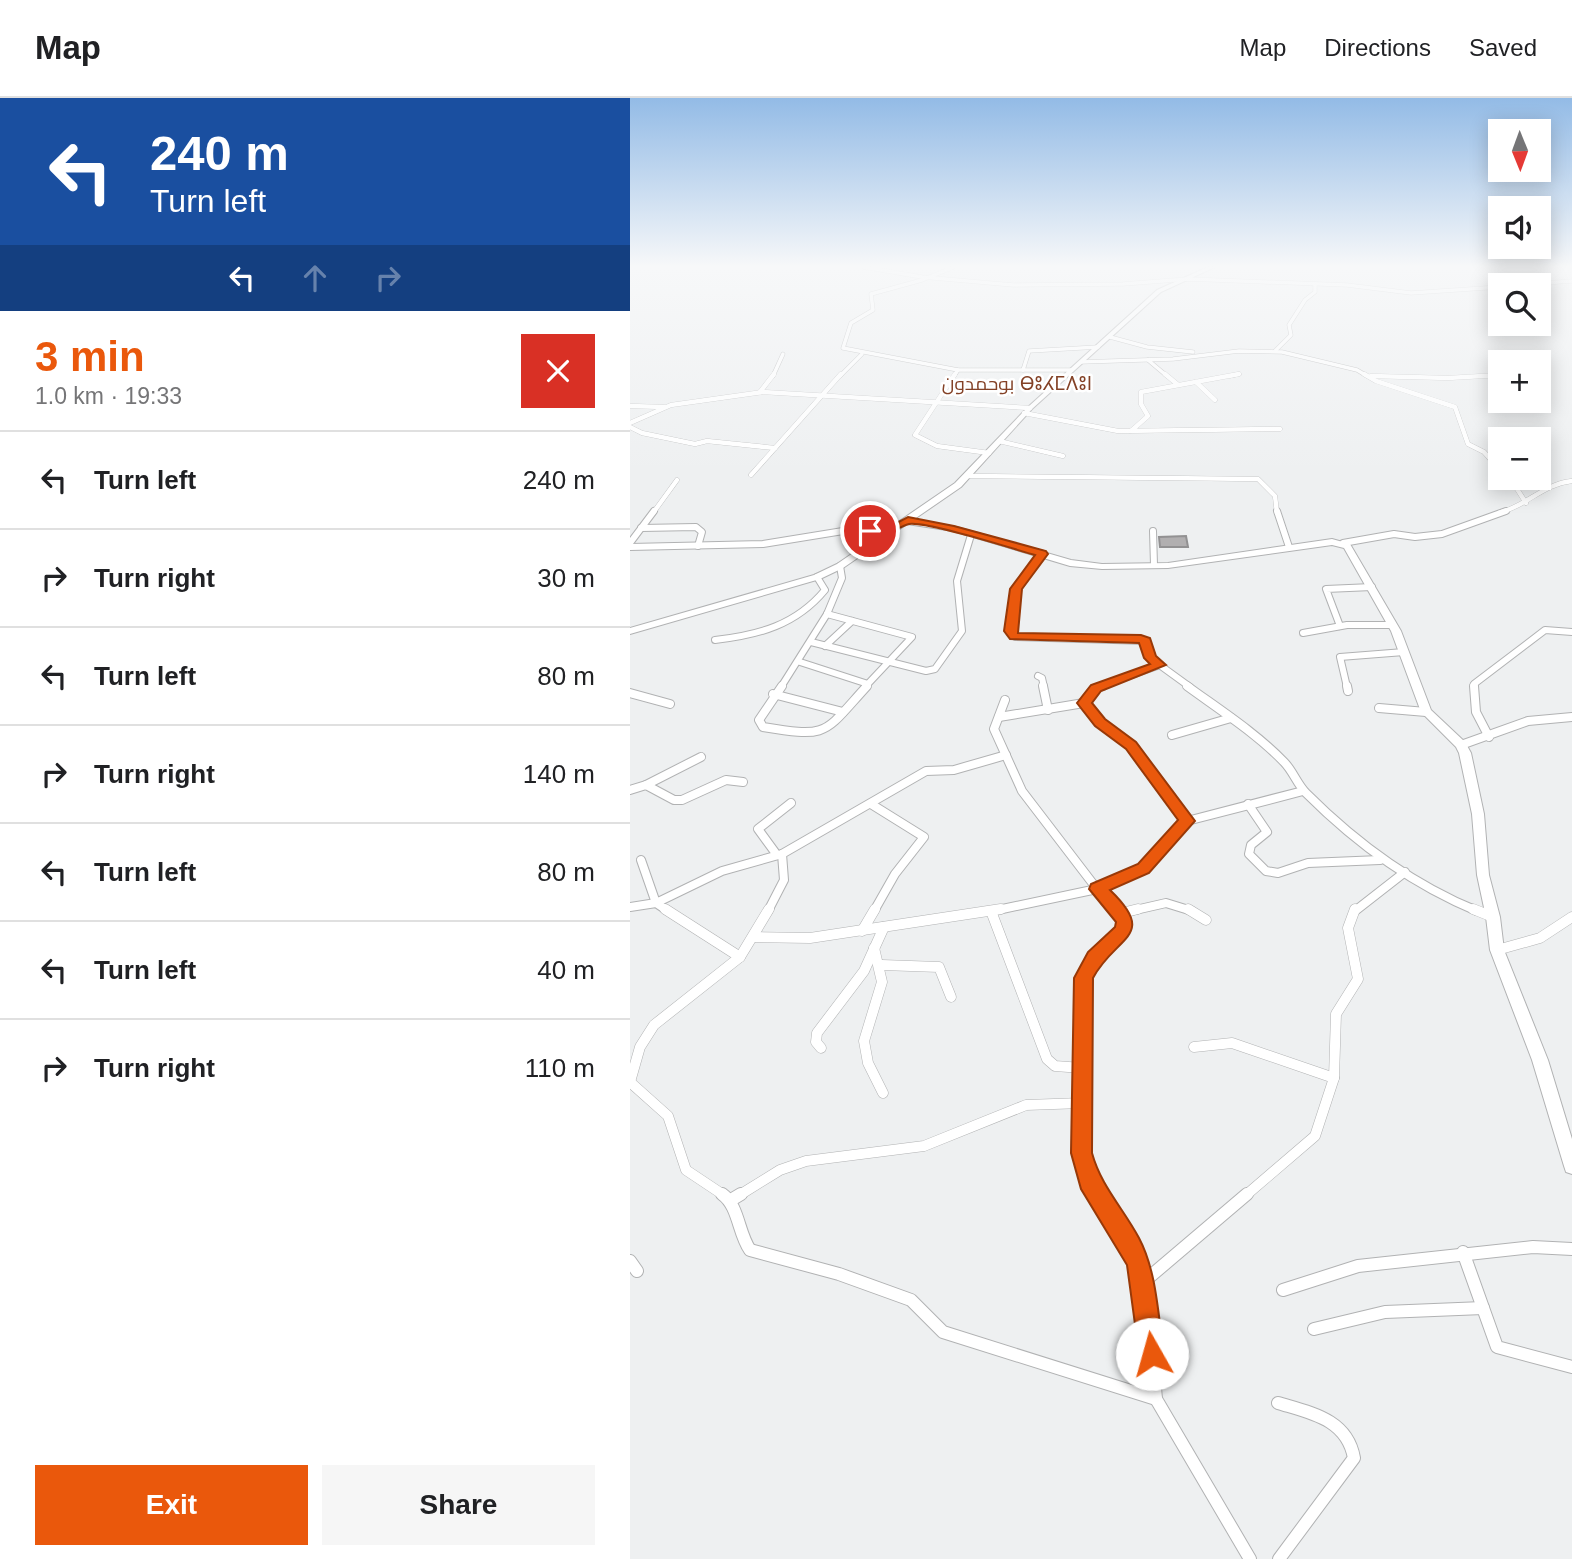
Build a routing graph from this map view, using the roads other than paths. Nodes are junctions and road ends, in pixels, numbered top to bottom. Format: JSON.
{"nodes":[{"id":1,"x":846,"y":335,"type":"edge"},
{"id":2,"x":1291,"y":335,"type":"edge"},
{"id":3,"x":1110,"y":337,"type":"joint"},
{"id":4,"x":1098,"y":347,"type":"junction"},
{"id":5,"x":1208,"y":350,"type":"dead end"},
{"id":6,"x":1275,"y":352,"type":"junction"},
{"id":7,"x":783,"y":354,"type":"dead end"},
{"id":8,"x":862,"y":354,"type":"junction"},
{"id":9,"x":1148,"y":360,"type":"junction"},
{"id":10,"x":1081,"y":362,"type":"junction"},
{"id":11,"x":958,"y":370,"type":"junction"},
{"id":12,"x":1023,"y":370,"type":"junction"},
{"id":13,"x":1072,"y":370,"type":"junction"},
{"id":14,"x":1239,"y":374,"type":"dead end"},
{"id":15,"x":1371,"y":376,"type":"junction"},
{"id":16,"x":1488,"y":376,"type":"edge"},
{"id":17,"x":1196,"y":382,"type":"junction"},
{"id":18,"x":1177,"y":384,"type":"junction"},
{"id":19,"x":760,"y":392,"type":"junction"},
{"id":20,"x":820,"y":396,"type":"junction"},
{"id":21,"x":1215,"y":400,"type":"dead end"},
{"id":22,"x":938,"y":402,"type":"junction"},
{"id":23,"x":630,"y":407,"type":"edge"},
{"id":24,"x":667,"y":407,"type":"junction"},
{"id":25,"x":1027,"y":410,"type":"junction"},
{"id":26,"x":630,"y":425,"type":"edge"},
{"id":27,"x":1280,"y":429,"type":"dead end"},
{"id":28,"x":1131,"y":431,"type":"junction"},
{"id":29,"x":999,"y":441,"type":"junction"},
{"id":30,"x":775,"y":448,"type":"junction"},
{"id":31,"x":989,"y":453,"type":"junction"},
{"id":32,"x":1063,"y":456,"type":"dead end"},
{"id":33,"x":1488,"y":456,"type":"edge"},
{"id":34,"x":751,"y":475,"type":"dead end"},
{"id":35,"x":969,"y":475,"type":"junction"},
{"id":36,"x":677,"y":480,"type":"dead end"},
{"id":37,"x":1572,"y":481,"type":"edge"},
{"id":38,"x":1518,"y":490,"type":"edge"},
{"id":39,"x":1526,"y":503,"type":"junction"},
{"id":40,"x":908,"y":521,"type":"junction"},
{"id":41,"x":641,"y":527,"type":"junction"},
{"id":42,"x":890,"y":531,"type":"junction"},
{"id":43,"x":1153,"y":531,"type":"dead end"},
{"id":44,"x":971,"y":535,"type":"junction"},
{"id":45,"x":1343,"y":543,"type":"junction"},
{"id":46,"x":630,"y":545,"type":"edge"},
{"id":47,"x":698,"y":546,"type":"junction"},
{"id":48,"x":1289,"y":547,"type":"junction"},
{"id":49,"x":1042,"y":554,"type":"junction"},
{"id":50,"x":1154,"y":565,"type":"junction"},
{"id":51,"x":840,"y":566,"type":"junction"},
{"id":52,"x":817,"y":577,"type":"junction"},
{"id":53,"x":1372,"y":587,"type":"junction"},
{"id":54,"x":826,"y":614,"type":"junction"},
{"id":55,"x":852,"y":621,"type":"junction"},
{"id":56,"x":1393,"y":625,"type":"junction"},
{"id":57,"x":1340,"y":626,"type":"junction"},
{"id":58,"x":630,"y":631,"type":"edge"},
{"id":59,"x":1572,"y":632,"type":"edge"},
{"id":60,"x":1304,"y":633,"type":"dead end"},
{"id":61,"x":715,"y":640,"type":"dead end"},
{"id":62,"x":811,"y":642,"type":"junction"},
{"id":63,"x":825,"y":646,"type":"junction"},
{"id":64,"x":1404,"y":652,"type":"junction"},
{"id":65,"x":890,"y":661,"type":"junction"},
{"id":66,"x":800,"y":662,"type":"junction"},
{"id":67,"x":1160,"y":665,"type":"junction"},
{"id":68,"x":1038,"y":676,"type":"dead end"},
{"id":69,"x":868,"y":684,"type":"junction"},
{"id":70,"x":1348,"y":691,"type":"dead end"},
{"id":71,"x":630,"y":693,"type":"edge"},
{"id":72,"x":773,"y":694,"type":"junction"},
{"id":73,"x":1005,"y":700,"type":"dead end"},
{"id":74,"x":1084,"y":703,"type":"junction"},
{"id":75,"x":670,"y":704,"type":"dead end"},
{"id":76,"x":1379,"y":708,"type":"dead end"},
{"id":77,"x":1048,"y":710,"type":"junction"},
{"id":78,"x":843,"y":712,"type":"junction"},
{"id":79,"x":1426,"y":712,"type":"junction"},
{"id":80,"x":1572,"y":717,"type":"edge"},
{"id":81,"x":999,"y":718,"type":"junction"},
{"id":82,"x":1231,"y":718,"type":"junction"},
{"id":83,"x":1172,"y":736,"type":"dead end"},
{"id":84,"x":1489,"y":737,"type":"junction"},
{"id":85,"x":1461,"y":745,"type":"junction"},
{"id":86,"x":1006,"y":755,"type":"junction"},
{"id":87,"x":701,"y":757,"type":"dead end"},
{"id":88,"x":743,"y":782,"type":"dead end"},
{"id":89,"x":646,"y":785,"type":"junction"},
{"id":90,"x":630,"y":790,"type":"edge"},
{"id":91,"x":1303,"y":791,"type":"junction"},
{"id":92,"x":791,"y":803,"type":"dead end"},
{"id":93,"x":871,"y":804,"type":"junction"},
{"id":94,"x":1248,"y":804,"type":"junction"},
{"id":95,"x":1187,"y":821,"type":"junction"},
{"id":96,"x":780,"y":855,"type":"junction"},
{"id":97,"x":641,"y":860,"type":"dead end"},
{"id":98,"x":1380,"y":860,"type":"junction"},
{"id":99,"x":1405,"y":872,"type":"junction"},
{"id":100,"x":1097,"y":889,"type":"junction"},
{"id":101,"x":656,"y":903,"type":"junction"},
{"id":102,"x":630,"y":907,"type":"edge"},
{"id":103,"x":991,"y":911,"type":"junction"},
{"id":104,"x":1122,"y":913,"type":"junction"},
{"id":105,"x":1493,"y":917,"type":"junction"},
{"id":106,"x":1572,"y":917,"type":"edge"},
{"id":107,"x":1206,"y":920,"type":"dead end"},
{"id":108,"x":884,"y":927,"type":"junction"},
{"id":109,"x":862,"y":931,"type":"junction"},
{"id":110,"x":755,"y":937,"type":"junction"},
{"id":111,"x":874,"y":948,"type":"junction"},
{"id":112,"x":1497,"y":950,"type":"junction"},
{"id":113,"x":740,"y":957,"type":"junction"},
{"id":114,"x":882,"y":965,"type":"junction"},
{"id":115,"x":951,"y":997,"type":"dead end"},
{"id":116,"x":1194,"y":1047,"type":"dead end"},
{"id":117,"x":821,"y":1048,"type":"dead end"},
{"id":118,"x":1082,"y":1068,"type":"junction"},
{"id":119,"x":1334,"y":1078,"type":"junction"},
{"id":120,"x":630,"y":1082,"type":"edge"},
{"id":121,"x":883,"y":1093,"type":"dead end"},
{"id":122,"x":1083,"y":1103,"type":"junction"},
{"id":123,"x":1572,"y":1166,"type":"edge"},
{"id":124,"x":731,"y":1200,"type":"junction"},
{"id":125,"x":1572,"y":1249,"type":"edge"},
{"id":126,"x":1464,"y":1252,"type":"junction"},
{"id":127,"x":1140,"y":1285,"type":"junction"},
{"id":128,"x":1283,"y":1290,"type":"dead end"},
{"id":129,"x":1483,"y":1308,"type":"junction"},
{"id":130,"x":1314,"y":1329,"type":"dead end"},
{"id":131,"x":1572,"y":1367,"type":"edge"},
{"id":132,"x":1156,"y":1399,"type":"junction"},
{"id":133,"x":1279,"y":1403,"type":"dead end"},
{"id":134,"x":1250,"y":1559,"type":"edge"},
{"id":135,"x":1279,"y":1559,"type":"edge"}],
"edges":[{"from":1,"to":8,"type":"street"},
{"from":2,"to":6,"type":"street"},
{"from":3,"to":4,"type":"main road"},
{"from":3,"to":5,"type":"street"},
{"from":4,"to":10,"type":"main road"},
{"from":4,"to":12,"type":"street"},
{"from":6,"to":9,"type":"street"},
{"from":6,"to":15,"type":"street"},
{"from":7,"to":19,"type":"street"},
{"from":8,"to":11,"type":"street"},
{"from":8,"to":20,"type":"street"},
{"from":9,"to":10,"type":"street"},
{"from":9,"to":18,"type":"street"},
{"from":10,"to":13,"type":"main road"},
{"from":11,"to":12,"type":"street"},
{"from":11,"to":22,"type":"street"},
{"from":12,"to":13,"type":"street"},
{"from":13,"to":25,"type":"main road"},
{"from":14,"to":17,"type":"street"},
{"from":15,"to":16,"type":"street"},
{"from":15,"to":33,"type":"street"},
{"from":17,"to":18,"type":"street"},
{"from":17,"to":21,"type":"street"},
{"from":18,"to":28,"type":"street"},
{"from":19,"to":20,"type":"street"},
{"from":19,"to":24,"type":"street"},
{"from":20,"to":22,"type":"street"},
{"from":20,"to":30,"type":"street"},
{"from":22,"to":25,"type":"street"},
{"from":22,"to":31,"type":"street"},
{"from":23,"to":24,"type":"street"},
{"from":24,"to":26,"type":"street"},
{"from":25,"to":28,"type":"street"},
{"from":25,"to":29,"type":"main road"},
{"from":26,"to":30,"type":"street"},
{"from":27,"to":28,"type":"street"},
{"from":29,"to":31,"type":"main road"},
{"from":29,"to":32,"type":"street"},
{"from":30,"to":34,"type":"street"},
{"from":31,"to":35,"type":"main road"},
{"from":35,"to":40,"type":"main road"},
{"from":35,"to":48,"type":"street"},
{"from":36,"to":41,"type":"street"},
{"from":37,"to":39,"type":"street"},
{"from":38,"to":39,"type":"street"},
{"from":39,"to":45,"type":"street"},
{"from":40,"to":42,"type":"main road"},
{"from":40,"to":44,"type":"street"},
{"from":41,"to":46,"type":"street"},
{"from":41,"to":47,"type":"street"},
{"from":42,"to":47,"type":"street"},
{"from":42,"to":51,"type":"main road"},
{"from":43,"to":50,"type":"street"},
{"from":44,"to":49,"type":"street"},
{"from":44,"to":65,"type":"street"},
{"from":45,"to":48,"type":"street"},
{"from":45,"to":53,"type":"street"},
{"from":46,"to":47,"type":"street"},
{"from":48,"to":50,"type":"street"},
{"from":49,"to":50,"type":"street"},
{"from":49,"to":67,"type":"street"},
{"from":51,"to":52,"type":"main road"},
{"from":51,"to":54,"type":"street"},
{"from":52,"to":58,"type":"main road"},
{"from":52,"to":61,"type":"street"},
{"from":53,"to":56,"type":"street"},
{"from":53,"to":57,"type":"street"},
{"from":54,"to":55,"type":"street"},
{"from":54,"to":62,"type":"street"},
{"from":55,"to":63,"type":"street"},
{"from":55,"to":65,"type":"street"},
{"from":56,"to":57,"type":"street"},
{"from":56,"to":64,"type":"street"},
{"from":57,"to":60,"type":"street"},
{"from":59,"to":84,"type":"street"},
{"from":62,"to":63,"type":"street"},
{"from":62,"to":66,"type":"street"},
{"from":63,"to":65,"type":"street"},
{"from":64,"to":70,"type":"street"},
{"from":64,"to":79,"type":"street"},
{"from":65,"to":69,"type":"street"},
{"from":66,"to":69,"type":"street"},
{"from":66,"to":72,"type":"street"},
{"from":67,"to":74,"type":"street"},
{"from":67,"to":82,"type":"street"},
{"from":68,"to":77,"type":"street"},
{"from":69,"to":78,"type":"street"},
{"from":71,"to":75,"type":"street"},
{"from":72,"to":78,"type":"street"},
{"from":72,"to":78,"type":"street"},
{"from":73,"to":81,"type":"street"},
{"from":74,"to":77,"type":"street"},
{"from":74,"to":95,"type":"street"},
{"from":76,"to":79,"type":"street"},
{"from":77,"to":81,"type":"street"},
{"from":79,"to":85,"type":"street"},
{"from":80,"to":84,"type":"street"},
{"from":81,"to":86,"type":"street"},
{"from":82,"to":83,"type":"street"},
{"from":82,"to":91,"type":"street"},
{"from":84,"to":85,"type":"street"},
{"from":85,"to":105,"type":"street"},
{"from":86,"to":93,"type":"street"},
{"from":86,"to":100,"type":"street"},
{"from":87,"to":89,"type":"street"},
{"from":88,"to":89,"type":"street"},
{"from":89,"to":90,"type":"street"},
{"from":91,"to":94,"type":"street"},
{"from":91,"to":98,"type":"street"},
{"from":92,"to":96,"type":"street"},
{"from":93,"to":96,"type":"street"},
{"from":93,"to":109,"type":"street"},
{"from":94,"to":95,"type":"street"},
{"from":94,"to":98,"type":"street"},
{"from":95,"to":100,"type":"street"},
{"from":96,"to":101,"type":"street"},
{"from":96,"to":110,"type":"street"},
{"from":97,"to":101,"type":"street"},
{"from":98,"to":99,"type":"street"},
{"from":99,"to":105,"type":"street"},
{"from":99,"to":119,"type":"street"},
{"from":100,"to":103,"type":"street"},
{"from":100,"to":104,"type":"street"},
{"from":101,"to":102,"type":"street"},
{"from":101,"to":113,"type":"street"},
{"from":103,"to":108,"type":"street"},
{"from":103,"to":118,"type":"street"},
{"from":104,"to":107,"type":"street"},
{"from":104,"to":118,"type":"street"},
{"from":105,"to":112,"type":"street"},
{"from":106,"to":112,"type":"street"},
{"from":108,"to":109,"type":"street"},
{"from":108,"to":111,"type":"street"},
{"from":109,"to":110,"type":"street"},
{"from":110,"to":113,"type":"street"},
{"from":111,"to":114,"type":"street"},
{"from":111,"to":117,"type":"street"},
{"from":112,"to":123,"type":"street"},
{"from":113,"to":120,"type":"street"},
{"from":114,"to":115,"type":"street"},
{"from":114,"to":121,"type":"street"},
{"from":116,"to":119,"type":"street"},
{"from":118,"to":122,"type":"street"},
{"from":119,"to":127,"type":"street"},
{"from":120,"to":124,"type":"street"},
{"from":122,"to":124,"type":"street"},
{"from":122,"to":127,"type":"street"},
{"from":124,"to":132,"type":"street"},
{"from":125,"to":126,"type":"street"},
{"from":126,"to":128,"type":"street"},
{"from":126,"to":129,"type":"street"},
{"from":127,"to":132,"type":"street"},
{"from":129,"to":130,"type":"street"},
{"from":129,"to":131,"type":"street"},
{"from":132,"to":134,"type":"street"},
{"from":133,"to":135,"type":"street"}]}
